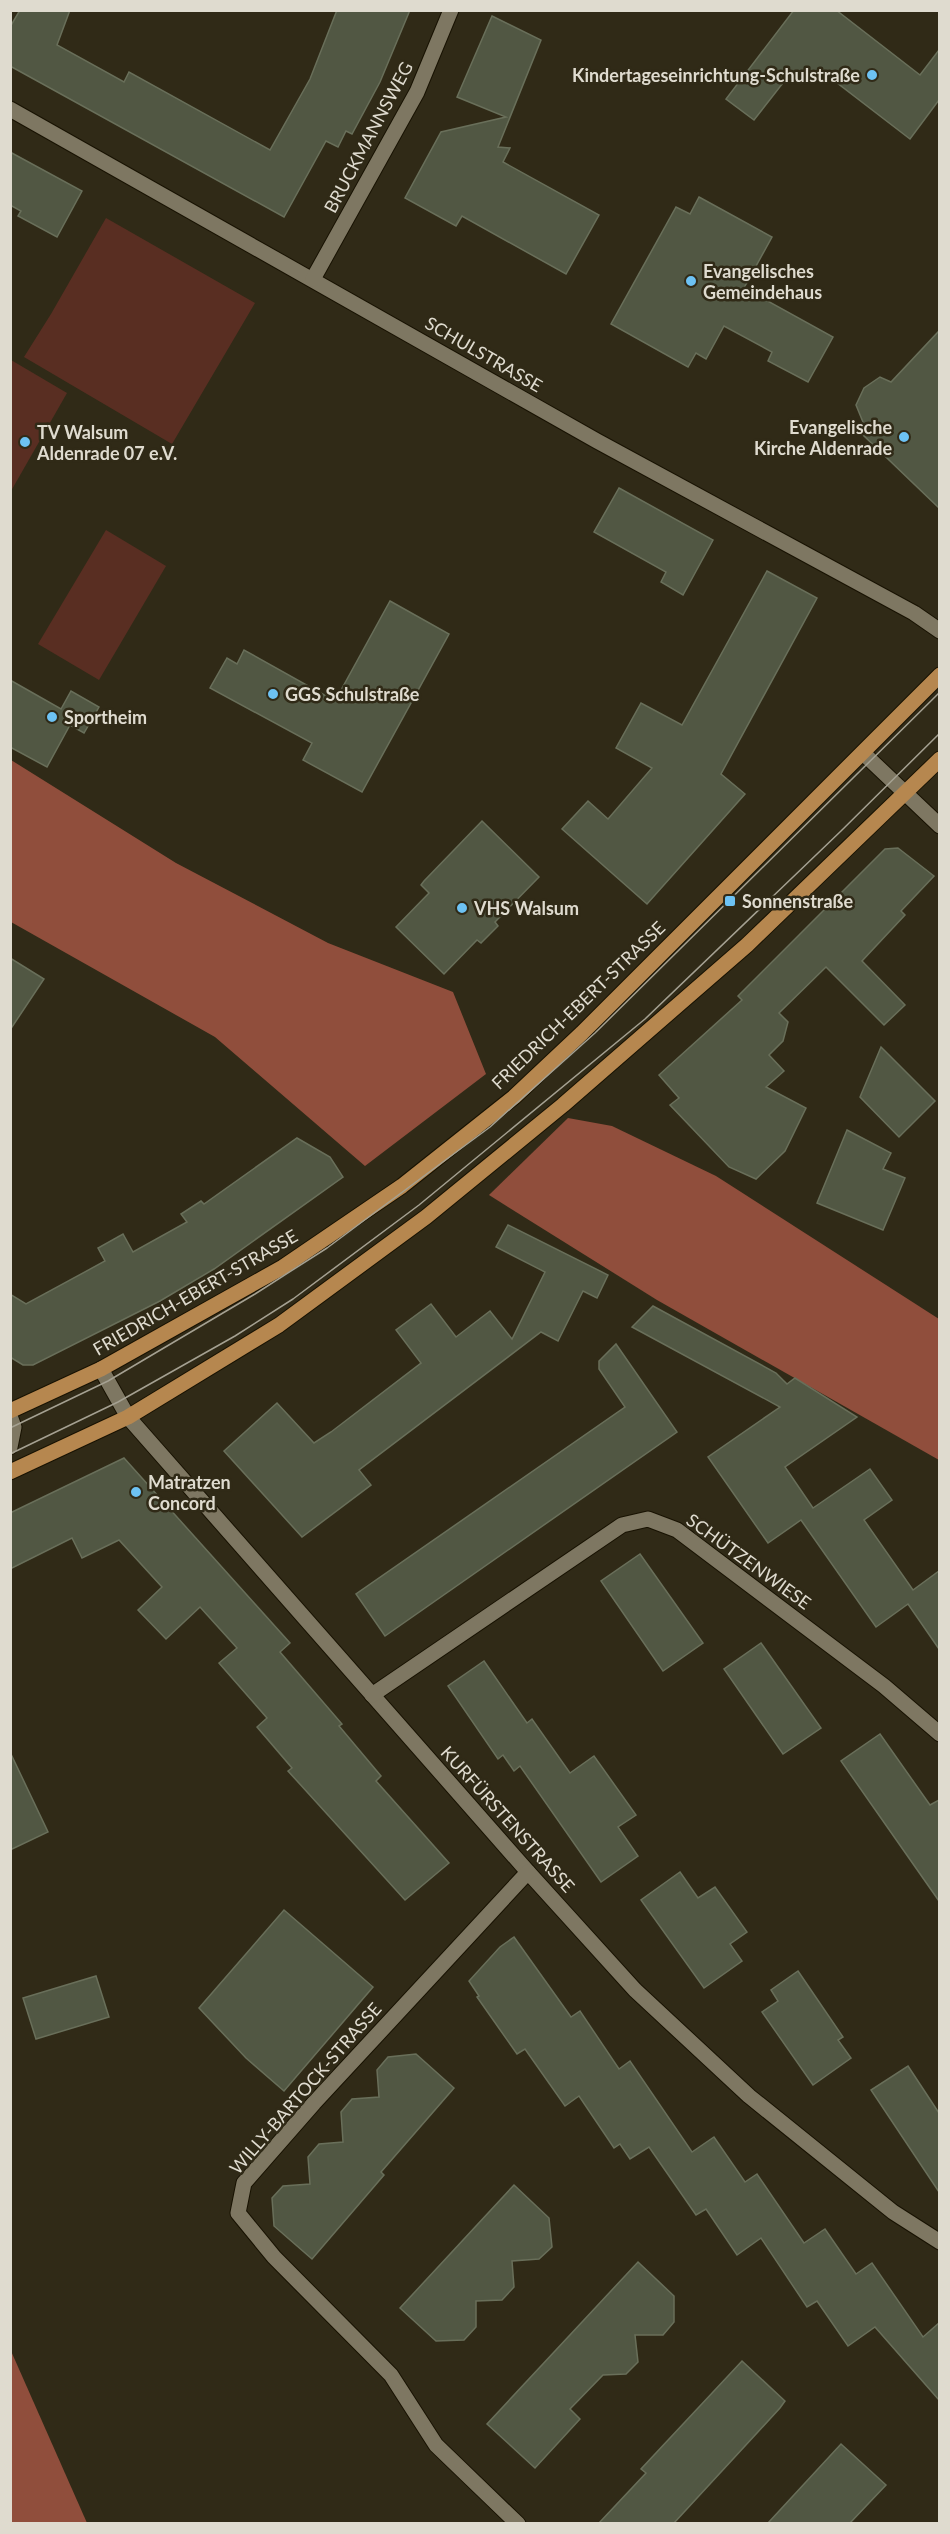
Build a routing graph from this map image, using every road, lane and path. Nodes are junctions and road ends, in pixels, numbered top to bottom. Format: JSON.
{"nodes":[{"id":1,"x":451,"y":10,"type":"edge"},
{"id":2,"x":10,"y":109,"type":"edge"},
{"id":3,"x":313,"y":279,"type":"junction"},
{"id":4,"x":939,"y":632,"type":"edge"},
{"id":5,"x":939,"y":675,"type":"edge"},
{"id":6,"x":863,"y":753,"type":"junction"},
{"id":7,"x":939,"y":759,"type":"edge"},
{"id":8,"x":905,"y":794,"type":"junction"},
{"id":9,"x":939,"y":826,"type":"edge"},
{"id":10,"x":101,"y":1369,"type":"junction"},
{"id":11,"x":10,"y":1411,"type":"edge"},
{"id":12,"x":10,"y":1416,"type":"edge"},
{"id":13,"x":128,"y":1417,"type":"junction"},
{"id":14,"x":10,"y":1447,"type":"edge"},
{"id":15,"x":10,"y":1472,"type":"edge"},
{"id":16,"x":372,"y":1695,"type":"junction"},
{"id":17,"x":939,"y":1734,"type":"edge"},
{"id":18,"x":528,"y":1872,"type":"junction"},
{"id":19,"x":939,"y":2242,"type":"edge"},
{"id":20,"x":518,"y":2523,"type":"edge"}],
"edges":[{"from":1,"to":3,"type":"street","name":"BRUCKMANNSWEG"},
{"from":2,"to":3,"type":"street","name":"SCHULSTRASSE"},
{"from":3,"to":4,"type":"street","name":"SCHULSTRASSE"},
{"from":5,"to":6,"type":"main road","name":"FRIEDRICH-EBERT-STRASSE"},
{"from":6,"to":8,"type":"street"},
{"from":6,"to":10,"type":"main road","name":"FRIEDRICH-EBERT-STRASSE"},
{"from":7,"to":8,"type":"main road"},
{"from":8,"to":9,"type":"street"},
{"from":8,"to":13,"type":"main road"},
{"from":10,"to":11,"type":"main road","name":"FRIEDRICH-EBERT-STRASSE"},
{"from":10,"to":13,"type":"street","name":"KURFÜRSTENSTRASSE"},
{"from":12,"to":14,"type":"street"},
{"from":13,"to":15,"type":"main road"},
{"from":13,"to":16,"type":"street","name":"KURFÜRSTENSTRASSE"},
{"from":16,"to":17,"type":"street","name":"SCHÜTZENWIESE"},
{"from":16,"to":18,"type":"street","name":"KURFÜRSTENSTRASSE"},
{"from":18,"to":19,"type":"street","name":"KURFÜRSTENSTRASSE"},
{"from":18,"to":20,"type":"street","name":"WILLY-BARTOCK-STRASSE"}]}
